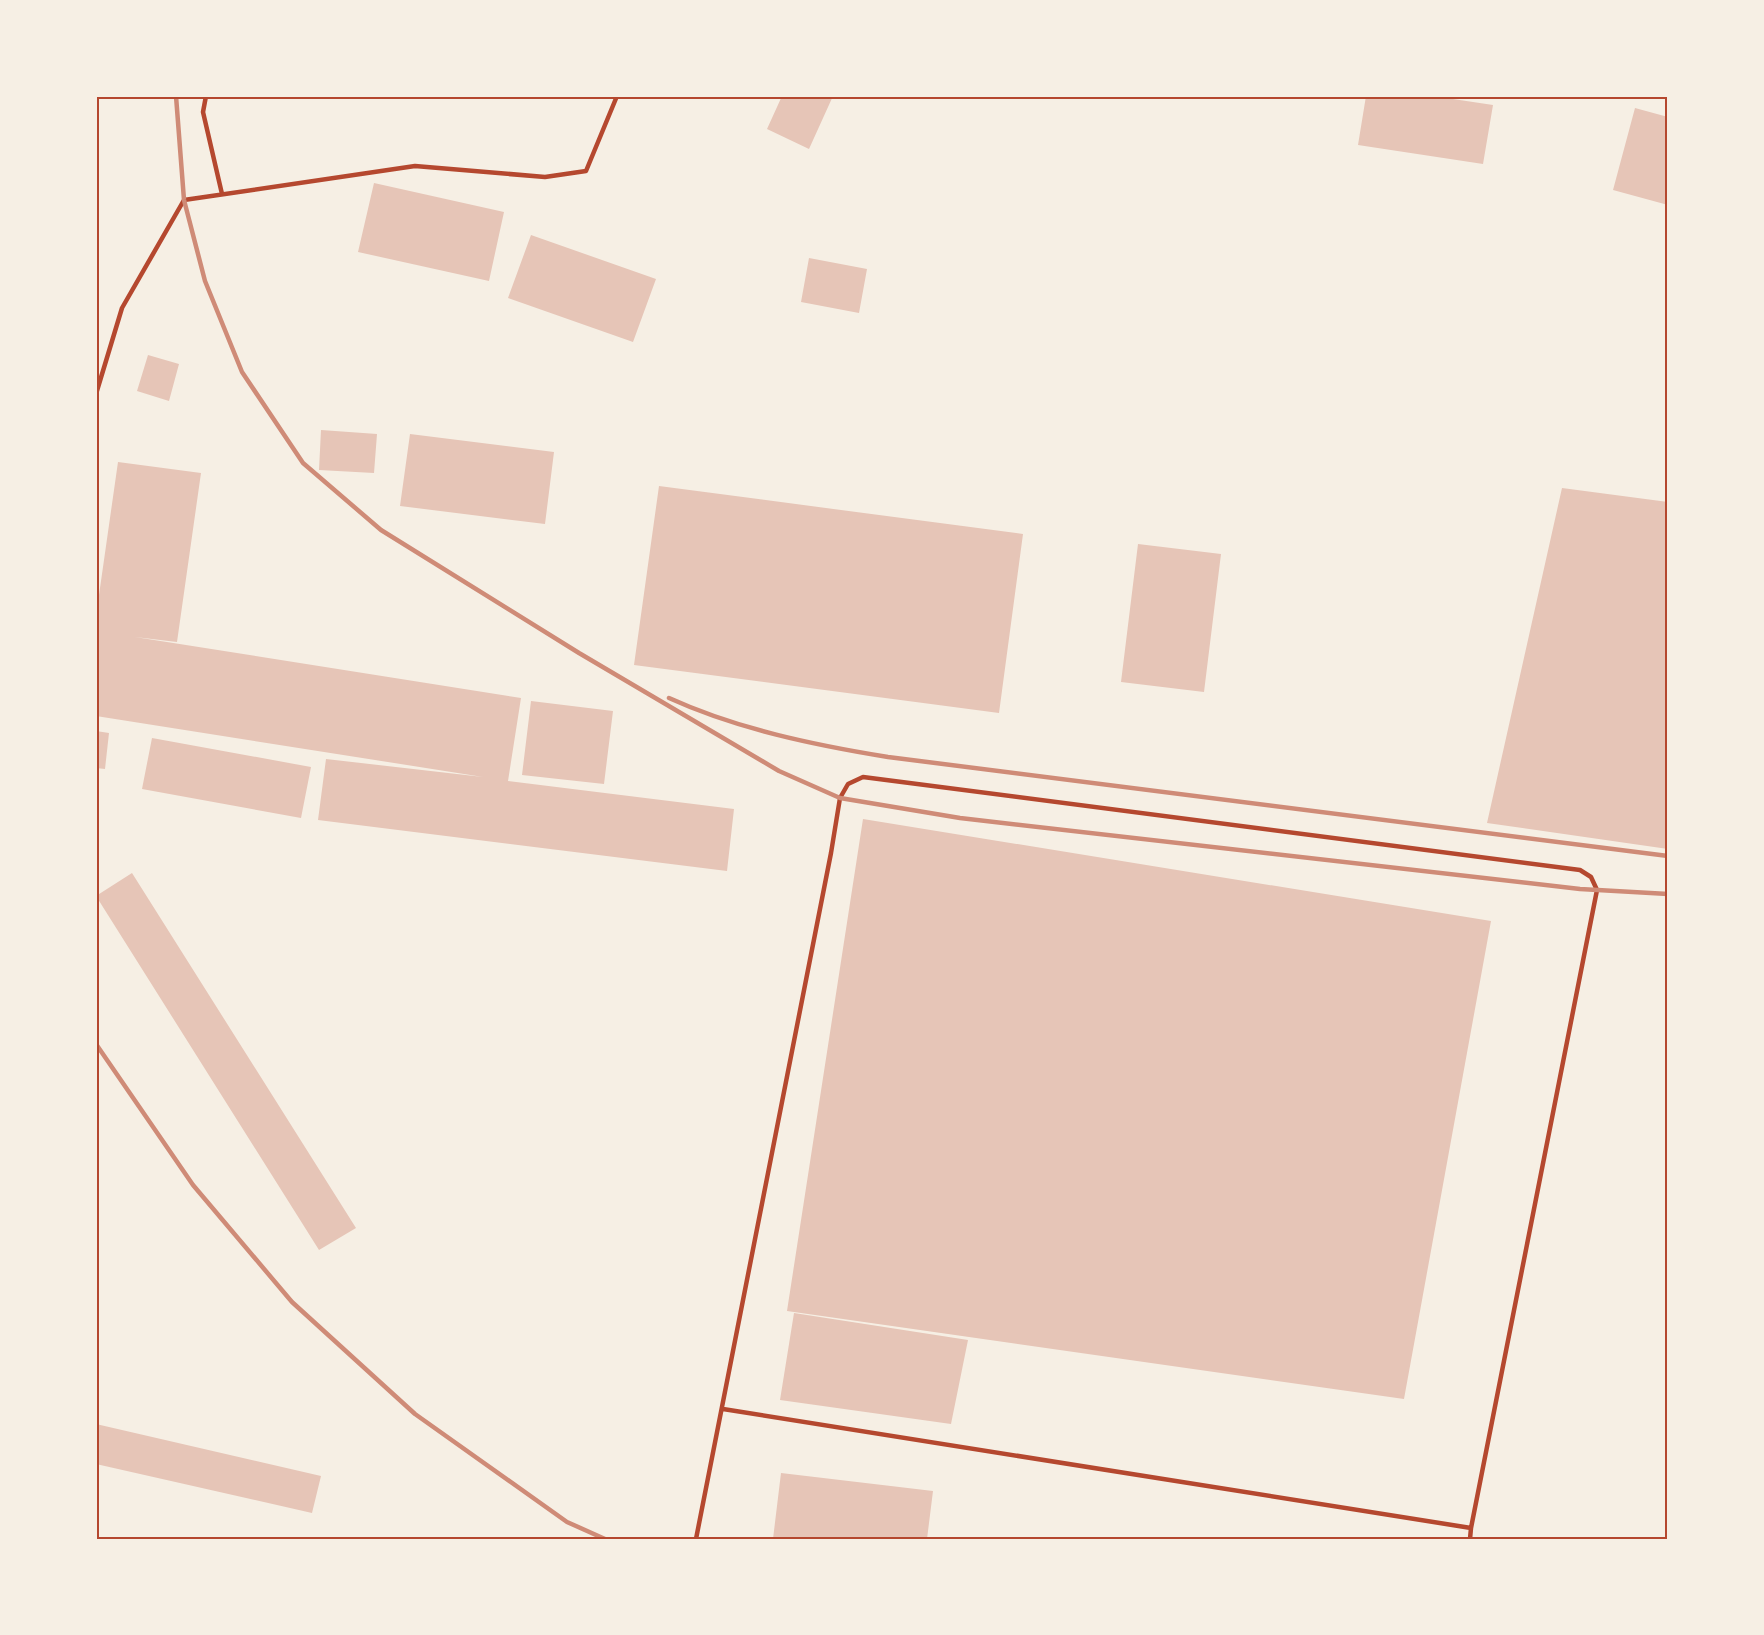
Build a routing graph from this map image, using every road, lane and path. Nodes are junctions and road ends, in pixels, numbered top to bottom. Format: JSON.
{"nodes":[{"id":1,"x":206,"y":96,"type":"edge"},
{"id":2,"x":617,"y":96,"type":"edge"},
{"id":3,"x":222,"y":194,"type":"junction"},
{"id":4,"x":96,"y":394,"type":"edge"},
{"id":5,"x":723,"y":1409,"type":"junction"},
{"id":6,"x":1471,"y":1528,"type":"junction"},
{"id":7,"x":696,"y":1539,"type":"edge"},
{"id":8,"x":1470,"y":1539,"type":"edge"}],
"edges":[{"from":1,"to":3,"type":"lane"},
{"from":2,"to":3,"type":"lane"},
{"from":3,"to":4,"type":"lane"},
{"from":5,"to":6,"type":"lane"},
{"from":5,"to":6,"type":"lane"},
{"from":5,"to":7,"type":"lane"},
{"from":6,"to":8,"type":"lane"}]}
